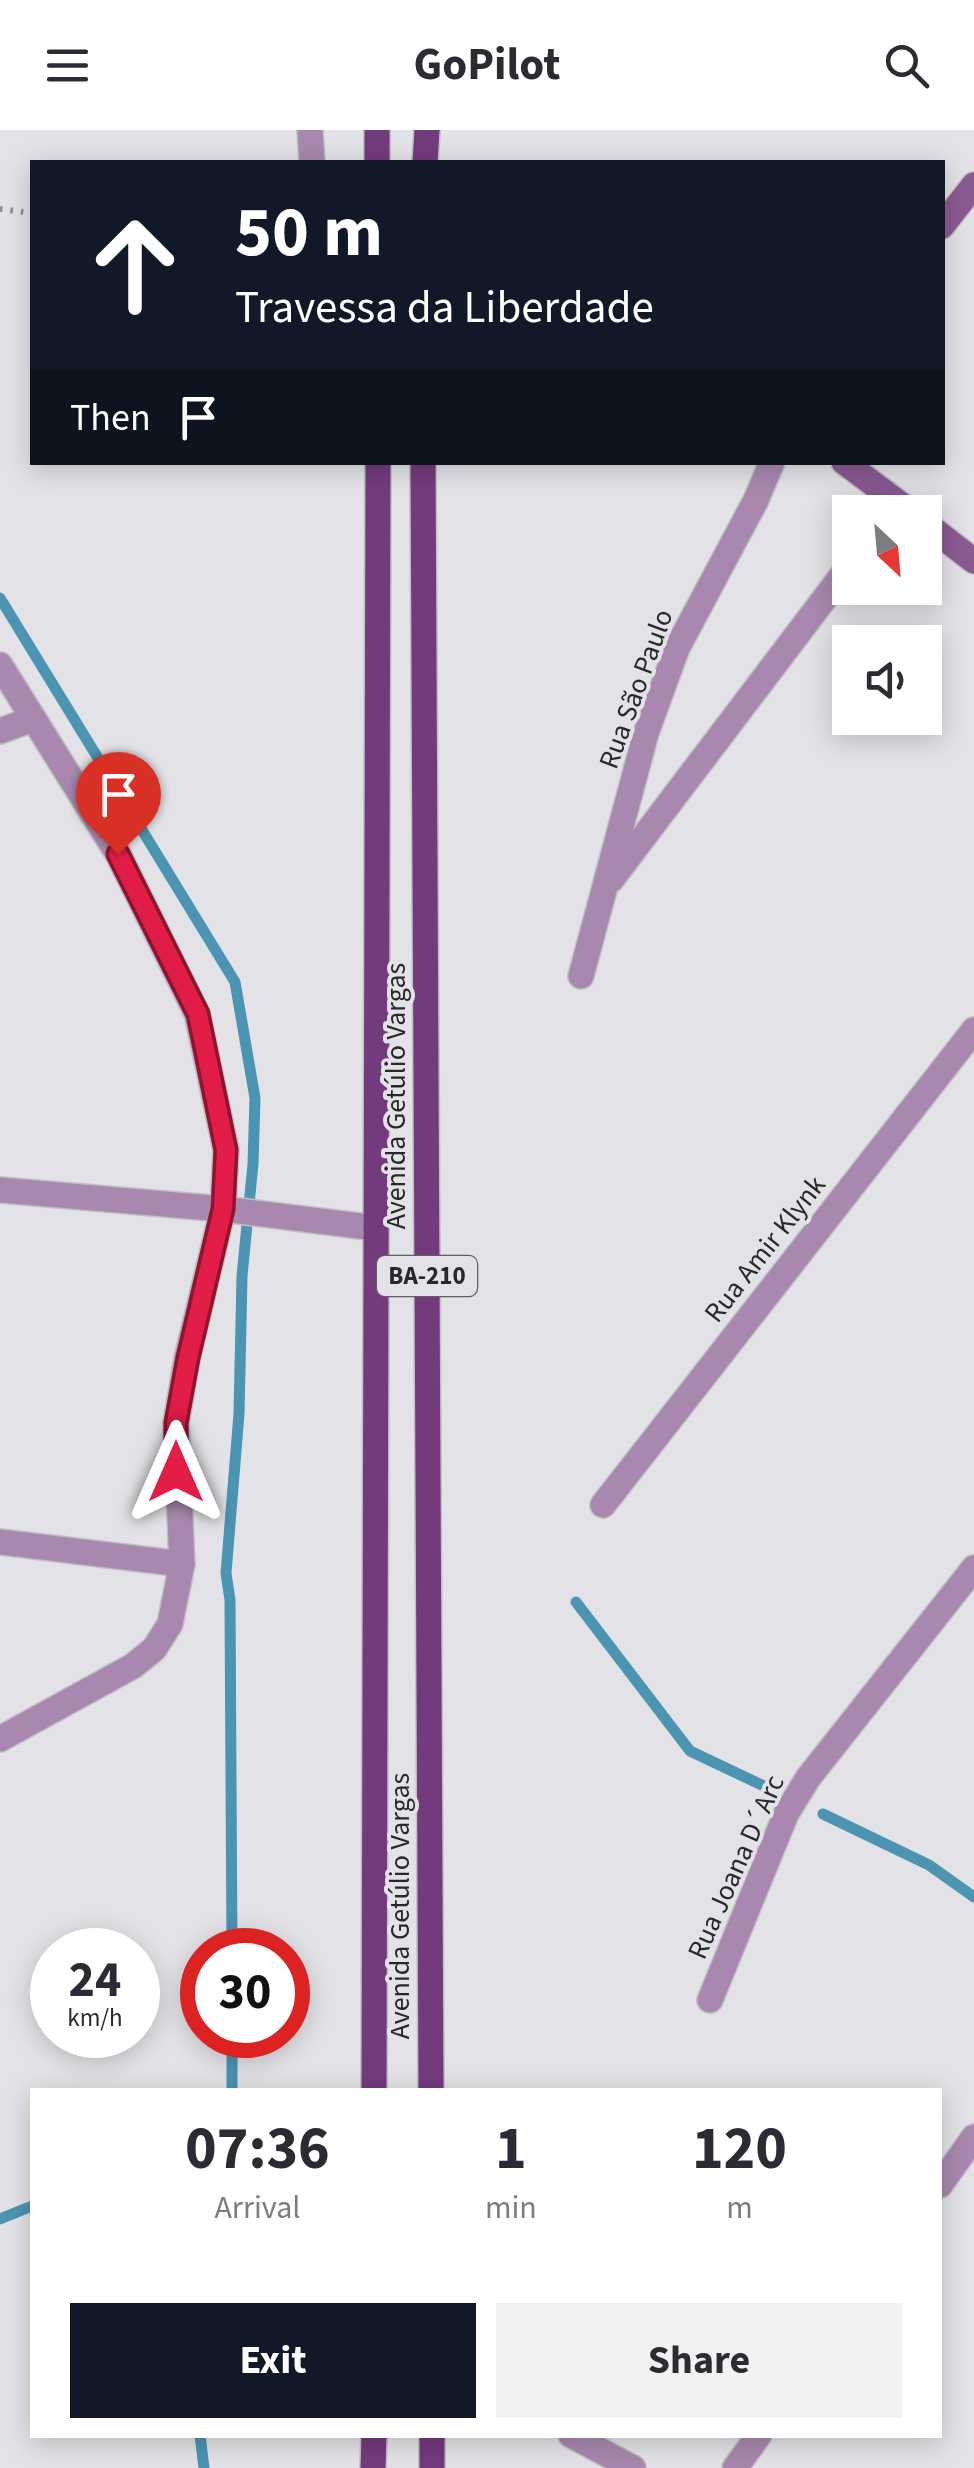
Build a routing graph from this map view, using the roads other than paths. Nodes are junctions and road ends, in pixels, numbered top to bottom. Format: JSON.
{"nodes":[{"id":1,"x":310,"y":130,"type":"edge"},
{"id":2,"x":377,"y":130,"type":"edge"},
{"id":3,"x":427,"y":130,"type":"edge"},
{"id":4,"x":312,"y":160,"type":"edge"},
{"id":5,"x":377,"y":160,"type":"edge"},
{"id":6,"x":425,"y":160,"type":"edge"},
{"id":7,"x":974,"y":185,"type":"edge"},
{"id":8,"x":945,"y":222,"type":"edge"},
{"id":9,"x":378,"y":465,"type":"edge"},
{"id":10,"x":422,"y":465,"type":"edge"},
{"id":11,"x":771,"y":465,"type":"edge"},
{"id":12,"x":848,"y":465,"type":"edge"},
{"id":13,"x":883,"y":495,"type":"edge"},
{"id":14,"x":942,"y":536,"type":"edge"},
{"id":15,"x":974,"y":561,"type":"edge"},
{"id":16,"x":832,"y":589,"type":"edge"},
{"id":17,"x":0,"y":665,"type":"edge"},
{"id":18,"x":33,"y":719,"type":"junction"},
{"id":19,"x":0,"y":731,"type":"edge"},
{"id":20,"x":604,"y":890,"type":"junction"},
{"id":21,"x":581,"y":976,"type":"dead end"},
{"id":22,"x":974,"y":1030,"type":"edge"},
{"id":23,"x":0,"y":1190,"type":"edge"},
{"id":24,"x":223,"y":1209,"type":"junction"},
{"id":25,"x":376,"y":1228,"type":"junction"},
{"id":26,"x":602,"y":1505,"type":"dead end"},
{"id":27,"x":0,"y":1542,"type":"edge"},
{"id":28,"x":182,"y":1564,"type":"junction"},
{"id":29,"x":974,"y":1568,"type":"edge"},
{"id":30,"x":0,"y":1739,"type":"edge"},
{"id":31,"x":710,"y":2000,"type":"dead end"},
{"id":32,"x":374,"y":2088,"type":"edge"},
{"id":33,"x":431,"y":2088,"type":"edge"},
{"id":34,"x":974,"y":2138,"type":"edge"},
{"id":35,"x":942,"y":2181,"type":"edge"},
{"id":36,"x":374,"y":2438,"type":"edge"},
{"id":37,"x":432,"y":2438,"type":"edge"},
{"id":38,"x":577,"y":2438,"type":"edge"},
{"id":39,"x":757,"y":2438,"type":"edge"},
{"id":40,"x":374,"y":2468,"type":"edge"},
{"id":41,"x":432,"y":2468,"type":"edge"},
{"id":42,"x":634,"y":2468,"type":"edge"},
{"id":43,"x":735,"y":2468,"type":"edge"}],
"edges":[{"from":1,"to":4,"type":"street"},
{"from":2,"to":5,"type":"main road"},
{"from":3,"to":6,"type":"main road"},
{"from":7,"to":8,"type":"street"},
{"from":9,"to":25,"type":"main road","name":"Avenida Getúlio Vargas","number":"BA-210"},
{"from":10,"to":33,"type":"main road","name":"Avenida Getúlio Vargas","number":"BA-210"},
{"from":11,"to":20,"type":"street","name":"Rua São Paulo"},
{"from":12,"to":13,"type":"street"},
{"from":14,"to":15,"type":"street"},
{"from":16,"to":20,"type":"street","name":"Rua São Paulo"},
{"from":17,"to":18,"type":"street"},
{"from":18,"to":19,"type":"street"},
{"from":18,"to":24,"type":"street"},
{"from":20,"to":21,"type":"street","name":"Rua São Paulo"},
{"from":22,"to":26,"type":"street","name":"Rua Amir Klynk"},
{"from":23,"to":24,"type":"street"},
{"from":24,"to":25,"type":"street"},
{"from":24,"to":28,"type":"street"},
{"from":25,"to":32,"type":"main road","name":"Avenida Getúlio Vargas","number":"BA-210"},
{"from":27,"to":28,"type":"street"},
{"from":28,"to":30,"type":"street"},
{"from":29,"to":31,"type":"street","name":"Rua Joana D´Arc"},
{"from":34,"to":35,"type":"street"},
{"from":36,"to":40,"type":"main road"},
{"from":37,"to":41,"type":"main road"},
{"from":38,"to":42,"type":"street"},
{"from":39,"to":43,"type":"street"}]}
